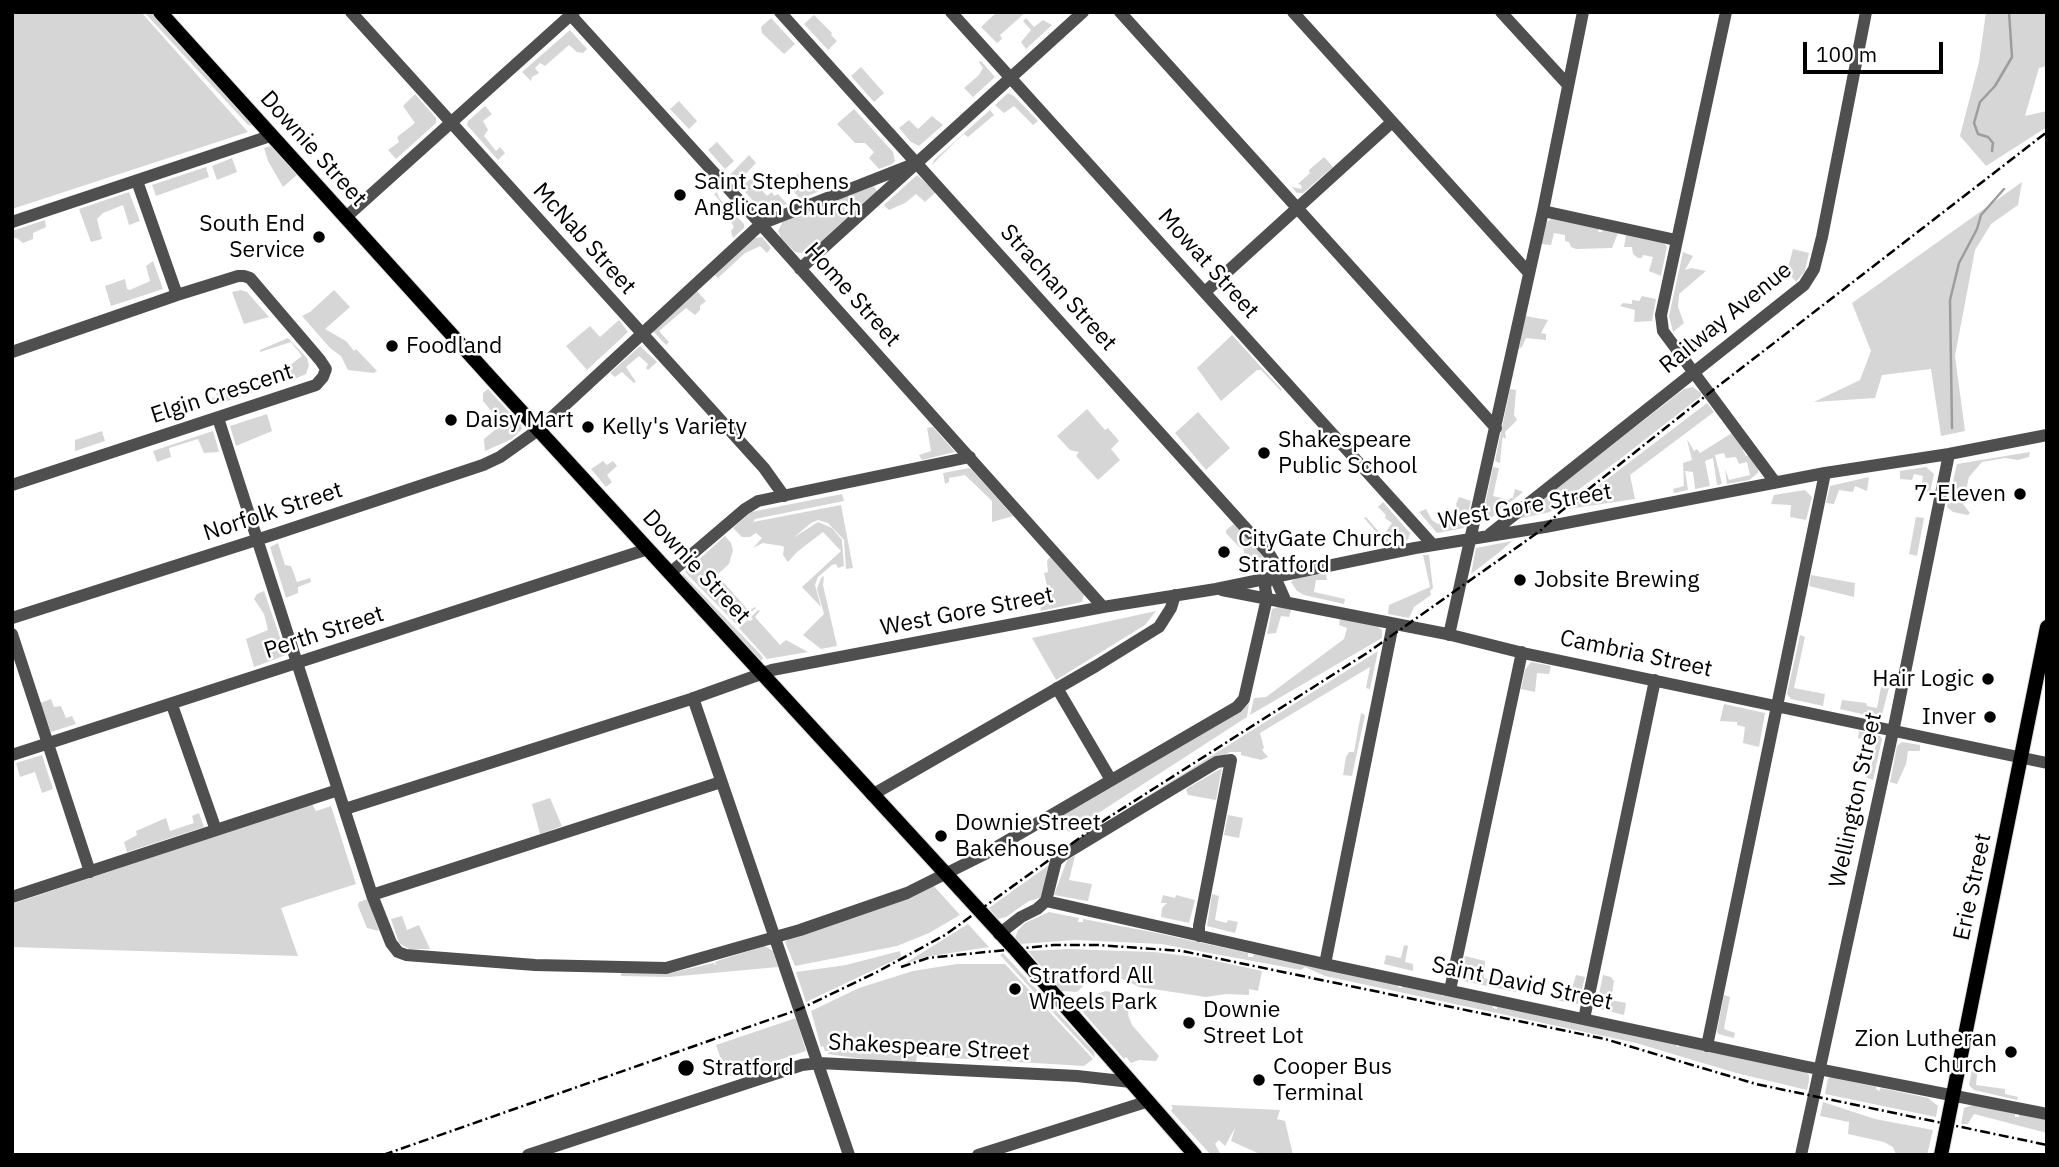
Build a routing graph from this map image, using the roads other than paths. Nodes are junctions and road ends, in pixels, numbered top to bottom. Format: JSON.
{"nodes":[{"id":1,"x":160,"y":12,"type":"edge"},
{"id":2,"x":351,"y":12,"type":"edge"},
{"id":3,"x":780,"y":12,"type":"edge"},
{"id":4,"x":951,"y":12,"type":"edge"},
{"id":5,"x":1083,"y":12,"type":"edge"},
{"id":6,"x":1120,"y":12,"type":"edge"},
{"id":7,"x":1293,"y":12,"type":"edge"},
{"id":8,"x":1501,"y":12,"type":"edge"},
{"id":9,"x":1583,"y":12,"type":"edge"},
{"id":10,"x":1726,"y":12,"type":"edge"},
{"id":11,"x":1866,"y":12,"type":"edge"},
{"id":12,"x":571,"y":13,"type":"edge"},
{"id":13,"x":1011,"y":78,"type":"junction"},
{"id":14,"x":1567,"y":85,"type":"junction"},
{"id":15,"x":1392,"y":122,"type":"junction"},
{"id":16,"x":452,"y":123,"type":"junction"},
{"id":17,"x":270,"y":136,"type":"junction"},
{"id":18,"x":916,"y":163,"type":"junction"},
{"id":19,"x":137,"y":181,"type":"junction"},
{"id":20,"x":1297,"y":208,"type":"junction"},
{"id":21,"x":1543,"y":211,"type":"junction"},
{"id":22,"x":345,"y":218,"type":"junction"},
{"id":23,"x":12,"y":222,"type":"edge"},
{"id":24,"x":761,"y":224,"type":"junction"},
{"id":25,"x":1676,"y":240,"type":"junction"},
{"id":26,"x":800,"y":269,"type":"junction"},
{"id":27,"x":1529,"y":273,"type":"junction"},
{"id":28,"x":1205,"y":292,"type":"junction"},
{"id":29,"x":177,"y":295,"type":"junction"},
{"id":30,"x":642,"y":333,"type":"junction"},
{"id":31,"x":12,"y":352,"type":"edge"},
{"id":32,"x":1693,"y":372,"type":"junction"},
{"id":33,"x":218,"y":418,"type":"junction"},
{"id":34,"x":1496,"y":428,"type":"junction"},
{"id":35,"x":538,"y":430,"type":"junction"},
{"id":36,"x":2047,"y":435,"type":"edge"},
{"id":37,"x":1949,"y":454,"type":"junction"},
{"id":38,"x":970,"y":457,"type":"junction"},
{"id":39,"x":1825,"y":473,"type":"junction"},
{"id":40,"x":1775,"y":482,"type":"junction"},
{"id":41,"x":12,"y":485,"type":"edge"},
{"id":42,"x":784,"y":496,"type":"junction"},
{"id":43,"x":1490,"y":535,"type":"junction"},
{"id":44,"x":1471,"y":538,"type":"junction"},
{"id":45,"x":257,"y":539,"type":"junction"},
{"id":46,"x":1433,"y":545,"type":"junction"},
{"id":47,"x":648,"y":549,"type":"junction"},
{"id":48,"x":670,"y":573,"type":"junction"},
{"id":49,"x":1274,"y":575,"type":"junction"},
{"id":50,"x":1216,"y":589,"type":"junction"},
{"id":51,"x":1175,"y":595,"type":"junction"},
{"id":52,"x":1267,"y":598,"type":"junction"},
{"id":53,"x":1286,"y":602,"type":"junction"},
{"id":54,"x":1103,"y":607,"type":"junction"},
{"id":55,"x":12,"y":618,"type":"edge"},
{"id":56,"x":1393,"y":624,"type":"junction"},
{"id":57,"x":2047,"y":627,"type":"edge"},
{"id":58,"x":12,"y":634,"type":"edge"},
{"id":59,"x":1449,"y":635,"type":"junction"},
{"id":60,"x":1522,"y":652,"type":"junction"},
{"id":61,"x":298,"y":664,"type":"junction"},
{"id":62,"x":763,"y":674,"type":"junction"},
{"id":63,"x":1655,"y":680,"type":"junction"},
{"id":64,"x":1057,"y":688,"type":"junction"},
{"id":65,"x":692,"y":698,"type":"junction"},
{"id":66,"x":172,"y":705,"type":"junction"},
{"id":67,"x":1777,"y":706,"type":"junction"},
{"id":68,"x":1893,"y":729,"type":"junction"},
{"id":69,"x":48,"y":743,"type":"junction"},
{"id":70,"x":12,"y":755,"type":"edge"},
{"id":71,"x":2022,"y":758,"type":"junction"},
{"id":72,"x":2047,"y":763,"type":"edge"},
{"id":73,"x":1111,"y":780,"type":"junction"},
{"id":74,"x":722,"y":782,"type":"junction"},
{"id":75,"x":338,"y":790,"type":"junction"},
{"id":76,"x":872,"y":795,"type":"junction"},
{"id":77,"x":345,"y":809,"type":"junction"},
{"id":78,"x":216,"y":831,"type":"junction"},
{"id":79,"x":90,"y":872,"type":"junction"},
{"id":80,"x":945,"y":875,"type":"junction"},
{"id":81,"x":372,"y":895,"type":"junction"},
{"id":82,"x":12,"y":897,"type":"edge"},
{"id":83,"x":1046,"y":901,"type":"junction"},
{"id":84,"x":999,"y":934,"type":"junction"},
{"id":85,"x":1199,"y":936,"type":"junction"},
{"id":86,"x":775,"y":937,"type":"junction"},
{"id":87,"x":1325,"y":964,"type":"junction"},
{"id":88,"x":1450,"y":990,"type":"junction"},
{"id":89,"x":1584,"y":1019,"type":"junction"},
{"id":90,"x":1707,"y":1046,"type":"junction"},
{"id":91,"x":819,"y":1063,"type":"junction"},
{"id":92,"x":1819,"y":1069,"type":"junction"},
{"id":93,"x":1131,"y":1082,"type":"junction"},
{"id":94,"x":1954,"y":1095,"type":"junction"},
{"id":95,"x":1149,"y":1101,"type":"junction"},
{"id":96,"x":2047,"y":1114,"type":"edge"},
{"id":97,"x":528,"y":1155,"type":"edge"},
{"id":98,"x":849,"y":1155,"type":"edge"},
{"id":99,"x":978,"y":1155,"type":"edge"},
{"id":100,"x":1195,"y":1155,"type":"edge"},
{"id":101,"x":1801,"y":1155,"type":"edge"},
{"id":102,"x":1941,"y":1155,"type":"edge"}],
"edges":[{"from":1,"to":17,"type":"main road","name":"Downie Street"},
{"from":2,"to":16,"type":"street","name":"McNab Street"},
{"from":3,"to":18,"type":"street","name":"Strachan Street"},
{"from":4,"to":13,"type":"street","name":"Mowat Street"},
{"from":5,"to":13,"type":"street"},
{"from":6,"to":20,"type":"street"},
{"from":7,"to":15,"type":"street"},
{"from":8,"to":14,"type":"street"},
{"from":9,"to":14,"type":"street"},
{"from":10,"to":25,"type":"street"},
{"from":11,"to":32,"type":"street","name":"Railway Avenue"},
{"from":12,"to":16,"type":"street"},
{"from":12,"to":24,"type":"street","name":"Home Street"},
{"from":13,"to":18,"type":"street"},
{"from":13,"to":28,"type":"street","name":"Mowat Street"},
{"from":14,"to":21,"type":"street"},
{"from":15,"to":20,"type":"street"},
{"from":15,"to":27,"type":"street"},
{"from":16,"to":22,"type":"street"},
{"from":16,"to":30,"type":"street","name":"McNab Street"},
{"from":17,"to":19,"type":"street"},
{"from":17,"to":22,"type":"main road","name":"Downie Street"},
{"from":18,"to":24,"type":"street"},
{"from":18,"to":26,"type":"street"},
{"from":18,"to":49,"type":"street","name":"Strachan Street"},
{"from":19,"to":23,"type":"street"},
{"from":19,"to":29,"type":"street"},
{"from":20,"to":28,"type":"street"},
{"from":20,"to":34,"type":"street"},
{"from":21,"to":25,"type":"street"},
{"from":21,"to":27,"type":"street"},
{"from":22,"to":35,"type":"main road","name":"Downie Street"},
{"from":24,"to":26,"type":"street","name":"Home Street"},
{"from":24,"to":30,"type":"street","name":"Norfolk Street"},
{"from":25,"to":32,"type":"street"},
{"from":26,"to":38,"type":"street","name":"Home Street"},
{"from":27,"to":34,"type":"street"},
{"from":28,"to":46,"type":"street","name":"Mowat Street"},
{"from":29,"to":31,"type":"street","name":"Elgin Crescent"},
{"from":29,"to":33,"type":"street","name":"Elgin Crescent"},
{"from":30,"to":35,"type":"street","name":"Norfolk Street"},
{"from":30,"to":42,"type":"street","name":"McNab Street"},
{"from":32,"to":40,"type":"street"},
{"from":32,"to":43,"type":"street","name":"Railway Avenue"},
{"from":33,"to":41,"type":"street","name":"Elgin Crescent"},
{"from":33,"to":45,"type":"street"},
{"from":34,"to":44,"type":"street"},
{"from":35,"to":45,"type":"street","name":"Norfolk Street"},
{"from":35,"to":47,"type":"main road","name":"Downie Street"},
{"from":36,"to":37,"type":"street","name":"West Gore Street"},
{"from":37,"to":39,"type":"street","name":"West Gore Street"},
{"from":37,"to":68,"type":"street","name":"Wellington Street"},
{"from":38,"to":42,"type":"street"},
{"from":38,"to":54,"type":"street","name":"Home Street"},
{"from":39,"to":40,"type":"street","name":"West Gore Street"},
{"from":39,"to":67,"type":"street"},
{"from":40,"to":43,"type":"street","name":"West Gore Street"},
{"from":42,"to":48,"type":"street"},
{"from":43,"to":44,"type":"street","name":"West Gore Street"},
{"from":44,"to":46,"type":"street","name":"West Gore Street"},
{"from":44,"to":59,"type":"street"},
{"from":45,"to":55,"type":"street","name":"Norfolk Street"},
{"from":45,"to":61,"type":"street"},
{"from":46,"to":49,"type":"street","name":"West Gore Street"},
{"from":47,"to":48,"type":"main road","name":"Downie Street"},
{"from":47,"to":61,"type":"street","name":"Perth Street"},
{"from":48,"to":62,"type":"main road","name":"Downie Street"},
{"from":49,"to":50,"type":"street","name":"West Gore Street"},
{"from":49,"to":52,"type":"street"},
{"from":49,"to":53,"type":"street","name":"Strachan Street"},
{"from":50,"to":51,"type":"street","name":"West Gore Street"},
{"from":50,"to":52,"type":"street","name":"Cambria Street"},
{"from":51,"to":54,"type":"street","name":"West Gore Street"},
{"from":51,"to":64,"type":"street"},
{"from":52,"to":53,"type":"street","name":"Cambria Street"},
{"from":52,"to":73,"type":"street"},
{"from":53,"to":56,"type":"street","name":"Cambria Street"},
{"from":54,"to":62,"type":"street","name":"West Gore Street"},
{"from":56,"to":59,"type":"street","name":"Cambria Street"},
{"from":56,"to":87,"type":"street"},
{"from":57,"to":71,"type":"main road","name":"Erie Street"},
{"from":58,"to":69,"type":"street"},
{"from":59,"to":60,"type":"street","name":"Cambria Street"},
{"from":60,"to":63,"type":"street","name":"Cambria Street"},
{"from":60,"to":88,"type":"street"},
{"from":61,"to":66,"type":"street","name":"Perth Street"},
{"from":61,"to":75,"type":"street"},
{"from":62,"to":65,"type":"street","name":"West Gore Street"},
{"from":62,"to":76,"type":"main road","name":"Downie Street"},
{"from":63,"to":67,"type":"street","name":"Cambria Street"},
{"from":63,"to":89,"type":"street"},
{"from":64,"to":73,"type":"street"},
{"from":64,"to":76,"type":"street"},
{"from":65,"to":74,"type":"street"},
{"from":65,"to":77,"type":"street","name":"West Gore Street"},
{"from":66,"to":69,"type":"street","name":"Perth Street"},
{"from":66,"to":78,"type":"street"},
{"from":67,"to":68,"type":"street","name":"Cambria Street"},
{"from":67,"to":90,"type":"street"},
{"from":68,"to":71,"type":"street","name":"Cambria Street"},
{"from":68,"to":92,"type":"street","name":"Wellington Street"},
{"from":69,"to":70,"type":"street","name":"Perth Street"},
{"from":69,"to":79,"type":"street"},
{"from":71,"to":72,"type":"street","name":"Cambria Street"},
{"from":71,"to":94,"type":"main road","name":"Erie Street"},
{"from":73,"to":80,"type":"street"},
{"from":74,"to":81,"type":"street"},
{"from":74,"to":86,"type":"street"},
{"from":75,"to":77,"type":"street"},
{"from":75,"to":78,"type":"street"},
{"from":76,"to":80,"type":"main road","name":"Downie Street"},
{"from":77,"to":81,"type":"street"},
{"from":78,"to":79,"type":"street"},
{"from":79,"to":82,"type":"street"},
{"from":80,"to":84,"type":"main road","name":"Downie Street"},
{"from":80,"to":86,"type":"street"},
{"from":81,"to":86,"type":"street"},
{"from":83,"to":84,"type":"street"},
{"from":83,"to":85,"type":"street","name":"Saint David Street"},
{"from":83,"to":85,"type":"street"},
{"from":84,"to":93,"type":"main road","name":"Downie Street"},
{"from":85,"to":87,"type":"street","name":"Saint David Street"},
{"from":86,"to":91,"type":"street"},
{"from":87,"to":88,"type":"street","name":"Saint David Street"},
{"from":88,"to":89,"type":"street","name":"Saint David Street"},
{"from":89,"to":90,"type":"street","name":"Saint David Street"},
{"from":90,"to":92,"type":"street","name":"Saint David Street"},
{"from":91,"to":93,"type":"street","name":"Shakespeare Street"},
{"from":91,"to":97,"type":"street","name":"Shakespeare Street"},
{"from":91,"to":98,"type":"street"},
{"from":92,"to":94,"type":"street","name":"Saint David Street"},
{"from":92,"to":101,"type":"street","name":"Wellington Street"},
{"from":93,"to":95,"type":"main road","name":"Downie Street"},
{"from":94,"to":96,"type":"street","name":"Saint David Street"},
{"from":94,"to":102,"type":"main road","name":"Erie Street"},
{"from":95,"to":99,"type":"street"},
{"from":95,"to":100,"type":"main road","name":"Downie Street"}]}
